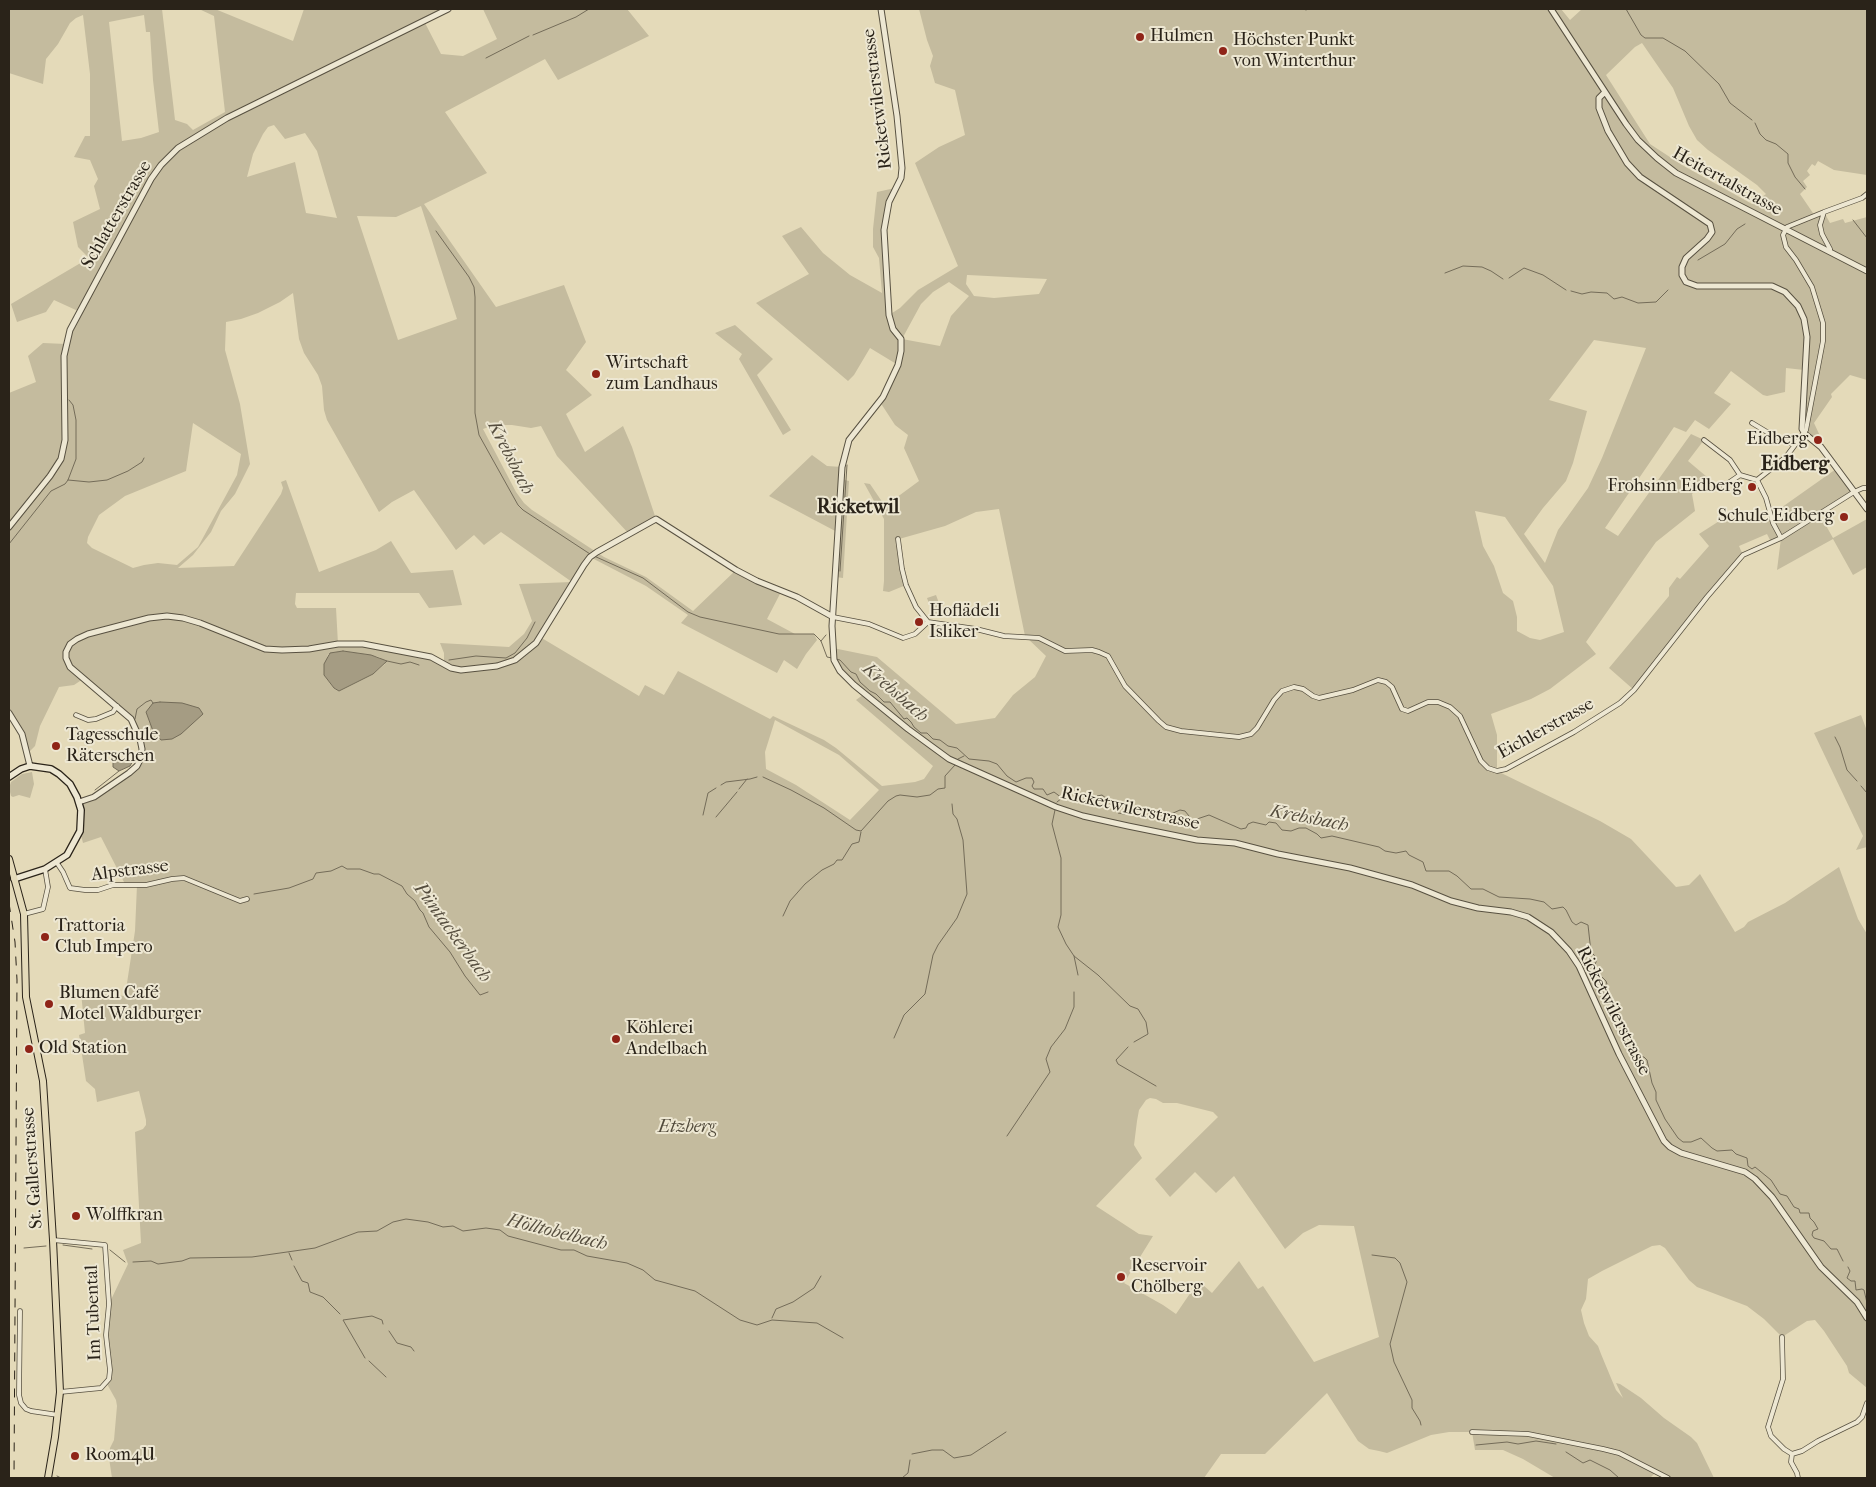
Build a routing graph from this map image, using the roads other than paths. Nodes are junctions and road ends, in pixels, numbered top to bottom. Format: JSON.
{"nodes":[{"id":1,"x":448,"y":9,"type":"edge"},
{"id":2,"x":881,"y":9,"type":"edge"},
{"id":3,"x":1551,"y":9,"type":"edge"},
{"id":4,"x":1605,"y":92,"type":"junction"},
{"id":5,"x":1867,"y":194,"type":"edge"},
{"id":6,"x":1824,"y":212,"type":"junction"},
{"id":7,"x":1786,"y":230,"type":"junction"},
{"id":8,"x":1830,"y":252,"type":"junction"},
{"id":9,"x":1867,"y":271,"type":"edge"},
{"id":10,"x":1752,"y":423,"type":"dead end"},
{"id":11,"x":1805,"y":434,"type":"junction"},
{"id":12,"x":1704,"y":440,"type":"dead end"},
{"id":13,"x":1796,"y":445,"type":"junction"},
{"id":14,"x":1740,"y":475,"type":"junction"},
{"id":15,"x":1757,"y":480,"type":"junction"},
{"id":16,"x":1724,"y":486,"type":"dead end"},
{"id":17,"x":1867,"y":488,"type":"edge"},
{"id":18,"x":1854,"y":492,"type":"junction"},
{"id":19,"x":1867,"y":509,"type":"edge"},
{"id":20,"x":9,"y":527,"type":"edge"},
{"id":21,"x":1781,"y":538,"type":"junction"},
{"id":22,"x":898,"y":539,"type":"dead end"},
{"id":23,"x":833,"y":617,"type":"junction"},
{"id":24,"x":928,"y":622,"type":"junction"},
{"id":25,"x":117,"y":706,"type":"junction"},
{"id":26,"x":9,"y":713,"type":"edge"},
{"id":27,"x":76,"y":715,"type":"dead end"},
{"id":28,"x":30,"y":766,"type":"junction"},
{"id":29,"x":10,"y":776,"type":"edge"},
{"id":30,"x":79,"y":802,"type":"junction"},
{"id":31,"x":9,"y":859,"type":"edge"},
{"id":32,"x":57,"y":863,"type":"junction"},
{"id":33,"x":45,"y":869,"type":"junction"},
{"id":34,"x":14,"y":879,"type":"junction"},
{"id":35,"x":247,"y":900,"type":"dead end"},
{"id":36,"x":24,"y":914,"type":"junction"},
{"id":37,"x":53,"y":1240,"type":"junction"},
{"id":38,"x":20,"y":1311,"type":"dead end"},
{"id":39,"x":1867,"y":1318,"type":"edge"},
{"id":40,"x":1782,"y":1337,"type":"dead end"},
{"id":41,"x":60,"y":1392,"type":"junction"},
{"id":42,"x":1867,"y":1403,"type":"edge"},
{"id":43,"x":58,"y":1415,"type":"junction"},
{"id":44,"x":1472,"y":1432,"type":"dead end"},
{"id":45,"x":1792,"y":1454,"type":"junction"},
{"id":46,"x":48,"y":1478,"type":"edge"},
{"id":47,"x":1668,"y":1478,"type":"edge"},
{"id":48,"x":1798,"y":1478,"type":"edge"}],
"edges":[{"from":1,"to":20,"type":"street","name":"Schlatterstrasse"},
{"from":2,"to":23,"type":"street","name":"Ricketwilerstrasse"},
{"from":3,"to":4,"type":"street","name":"Heitertalstrasse"},
{"from":4,"to":7,"type":"street","name":"Heitertalstrasse"},
{"from":4,"to":11,"type":"street"},
{"from":5,"to":6,"type":"street"},
{"from":6,"to":7,"type":"street"},
{"from":6,"to":8,"type":"street"},
{"from":7,"to":8,"type":"street","name":"Heitertalstrasse"},
{"from":7,"to":11,"type":"street"},
{"from":8,"to":9,"type":"street","name":"Heitertalstrasse"},
{"from":10,"to":13,"type":"street"},
{"from":11,"to":13,"type":"street"},
{"from":11,"to":18,"type":"street"},
{"from":12,"to":14,"type":"street"},
{"from":13,"to":15,"type":"street"},
{"from":14,"to":15,"type":"street"},
{"from":14,"to":16,"type":"street"},
{"from":15,"to":21,"type":"street"},
{"from":17,"to":18,"type":"street","name":"Eichlerstrasse"},
{"from":18,"to":19,"type":"street"},
{"from":18,"to":21,"type":"street","name":"Eichlerstrasse"},
{"from":21,"to":24,"type":"street","name":"Eichlerstrasse"},
{"from":22,"to":24,"type":"street"},
{"from":23,"to":24,"type":"street"},
{"from":23,"to":25,"type":"street"},
{"from":23,"to":39,"type":"street","name":"Ricketwilerstrasse"},
{"from":25,"to":27,"type":"street"},
{"from":25,"to":30,"type":"street"},
{"from":26,"to":28,"type":"street"},
{"from":28,"to":29,"type":"main road"},
{"from":28,"to":30,"type":"main road"},
{"from":30,"to":32,"type":"main road"},
{"from":31,"to":34,"type":"main road","name":"St. Gallerstrasse"},
{"from":32,"to":33,"type":"main road"},
{"from":32,"to":35,"type":"street","name":"Alpstrasse"},
{"from":33,"to":34,"type":"main road"},
{"from":33,"to":36,"type":"street"},
{"from":34,"to":36,"type":"main road","name":"St. Gallerstrasse"},
{"from":36,"to":37,"type":"main road","name":"St. Gallerstrasse"},
{"from":37,"to":41,"type":"main road","name":"St. Gallerstrasse"},
{"from":37,"to":41,"type":"street","name":"Im Tubental"},
{"from":38,"to":43,"type":"street"},
{"from":40,"to":45,"type":"street"},
{"from":41,"to":43,"type":"main road","name":"St. Gallerstrasse"},
{"from":42,"to":45,"type":"street"},
{"from":43,"to":46,"type":"main road","name":"St. Gallerstrasse"},
{"from":44,"to":47,"type":"street"},
{"from":45,"to":48,"type":"street"}]}
